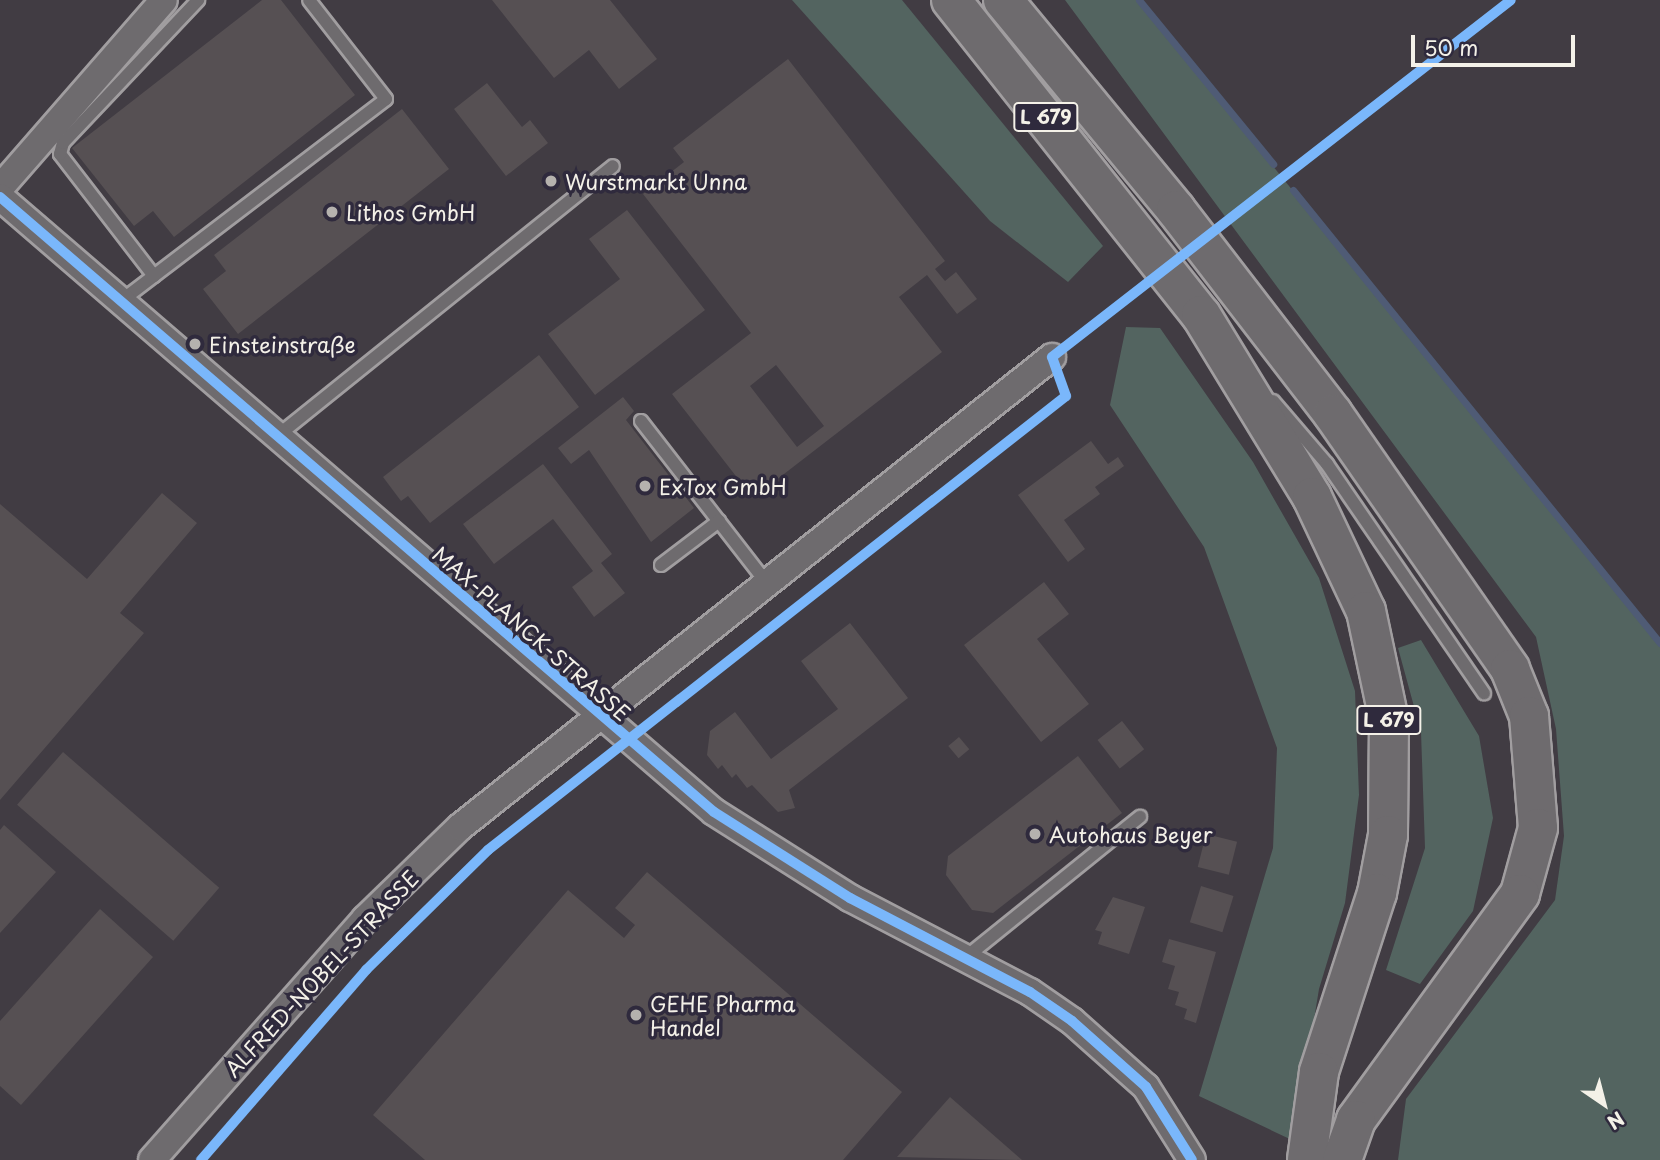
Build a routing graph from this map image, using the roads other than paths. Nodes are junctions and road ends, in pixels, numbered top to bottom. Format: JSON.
{"nodes":[{"id":1,"x":164,"y":0,"type":"edge"},
{"id":2,"x":198,"y":0,"type":"edge"},
{"id":3,"x":309,"y":0,"type":"edge"},
{"id":4,"x":951,"y":0,"type":"edge"},
{"id":5,"x":1003,"y":0,"type":"edge"},
{"id":6,"x":613,"y":166,"type":"dead end"},
{"id":7,"x":0,"y":188,"type":"edge"},
{"id":8,"x":0,"y":197,"type":"edge"},
{"id":9,"x":154,"y":276,"type":"junction"},
{"id":10,"x":121,"y":301,"type":"junction"},
{"id":11,"x":1201,"y":317,"type":"junction"},
{"id":12,"x":1052,"y":356,"type":"dead end"},
{"id":13,"x":641,"y":421,"type":"dead end"},
{"id":14,"x":276,"y":436,"type":"junction"},
{"id":15,"x":719,"y":521,"type":"junction"},
{"id":16,"x":661,"y":565,"type":"dead end"},
{"id":17,"x":766,"y":582,"type":"junction"},
{"id":18,"x":1484,"y":693,"type":"dead end"},
{"id":19,"x":596,"y":715,"type":"junction"},
{"id":20,"x":1140,"y":817,"type":"dead end"},
{"id":21,"x":965,"y":958,"type":"junction"},
{"id":22,"x":1377,"y":1090,"type":"junction"},
{"id":23,"x":1187,"y":1150,"type":"edge"},
{"id":24,"x":152,"y":1160,"type":"edge"},
{"id":25,"x":1209,"y":1160,"type":"edge"},
{"id":26,"x":1307,"y":1160,"type":"edge"},
{"id":27,"x":1342,"y":1160,"type":"edge"},
{"id":28,"x":1370,"y":1160,"type":"edge"}],
"edges":[{"from":1,"to":7,"type":"street"},
{"from":2,"to":9,"type":"lane"},
{"from":3,"to":9,"type":"lane"},
{"from":4,"to":11,"type":"highway","number":"L 679"},
{"from":5,"to":22,"type":"highway","number":"L 679"},
{"from":6,"to":14,"type":"lane"},
{"from":8,"to":10,"type":"street","name":"MAX-PLANCK-STRASSE"},
{"from":9,"to":10,"type":"lane"},
{"from":10,"to":14,"type":"street","name":"MAX-PLANCK-STRASSE"},
{"from":11,"to":18,"type":"lane"},
{"from":11,"to":26,"type":"highway","number":"L 679"},
{"from":12,"to":17,"type":"street","name":"MAX-PLANCK-STRASSE"},
{"from":13,"to":15,"type":"lane"},
{"from":14,"to":19,"type":"street","name":"MAX-PLANCK-STRASSE"},
{"from":15,"to":16,"type":"lane"},
{"from":15,"to":17,"type":"lane"},
{"from":17,"to":19,"type":"street","name":"MAX-PLANCK-STRASSE"},
{"from":19,"to":21,"type":"street","name":"MAX-PLANCK-STRASSE"},
{"from":19,"to":24,"type":"street","name":"ALFRED-NOBEL-STRASSE"},
{"from":20,"to":21,"type":"lane"},
{"from":21,"to":23,"type":"street","name":"MAX-PLANCK-STRASSE"},
{"from":22,"to":27,"type":"highway","number":"L 679"},
{"from":22,"to":28,"type":"highway","number":"L 679"},
{"from":23,"to":25,"type":"street","name":"MAX-PLANCK-STRASSE"}]}
